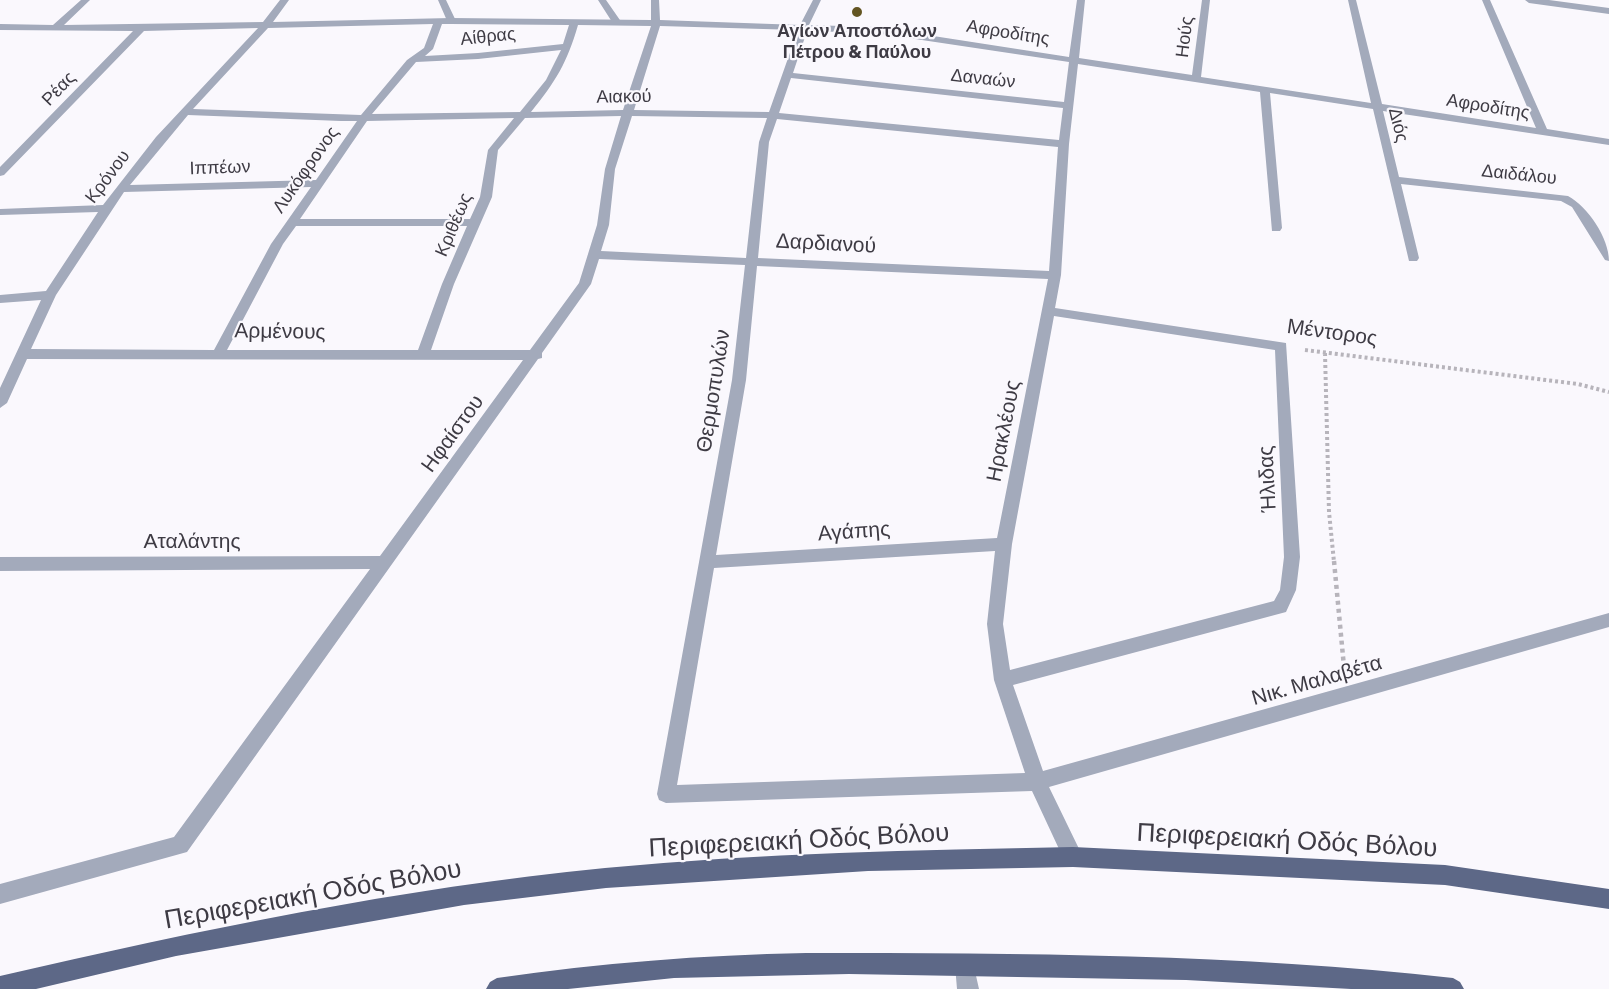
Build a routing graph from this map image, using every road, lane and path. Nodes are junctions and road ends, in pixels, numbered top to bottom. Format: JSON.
{"nodes":[{"id":1,"x":86,"y":0,"type":"edge"},
{"id":2,"x":285,"y":0,"type":"edge"},
{"id":3,"x":442,"y":0,"type":"edge"},
{"id":4,"x":602,"y":0,"type":"edge"},
{"id":5,"x":655,"y":0,"type":"edge"},
{"id":6,"x":817,"y":0,"type":"edge"},
{"id":7,"x":1081,"y":0,"type":"edge"},
{"id":8,"x":1206,"y":0,"type":"edge"},
{"id":9,"x":1352,"y":0,"type":"edge"},
{"id":10,"x":1486,"y":0,"type":"edge"},
{"id":11,"x":1529,"y":0,"type":"edge"},
{"id":12,"x":1604,"y":0,"type":"edge"},
{"id":13,"x":1609,"y":10,"type":"edge"},
{"id":14,"x":451,"y":21,"type":"junction"},
{"id":15,"x":438,"y":22,"type":"junction"},
{"id":16,"x":574,"y":22,"type":"junction"},
{"id":17,"x":617,"y":23,"type":"junction"},
{"id":18,"x":656,"y":23,"type":"junction"},
{"id":19,"x":265,"y":26,"type":"junction"},
{"id":20,"x":804,"y":26,"type":"junction"},
{"id":21,"x":0,"y":27,"type":"edge"},
{"id":22,"x":56,"y":27,"type":"junction"},
{"id":23,"x":141,"y":28,"type":"junction"},
{"id":24,"x":567,"y":46,"type":"junction"},
{"id":25,"x":412,"y":60,"type":"junction"},
{"id":26,"x":1074,"y":60,"type":"junction"},
{"id":27,"x":787,"y":75,"type":"junction"},
{"id":28,"x":1196,"y":79,"type":"junction"},
{"id":29,"x":1265,"y":89,"type":"junction"},
{"id":30,"x":1068,"y":105,"type":"junction"},
{"id":31,"x":1376,"y":106,"type":"junction"},
{"id":32,"x":184,"y":112,"type":"junction"},
{"id":33,"x":628,"y":113,"type":"junction"},
{"id":34,"x":772,"y":115,"type":"junction"},
{"id":35,"x":523,"y":116,"type":"junction"},
{"id":36,"x":364,"y":118,"type":"junction"},
{"id":37,"x":1543,"y":132,"type":"junction"},
{"id":38,"x":1609,"y":142,"type":"edge"},
{"id":39,"x":1064,"y":144,"type":"junction"},
{"id":40,"x":0,"y":173,"type":"edge"},
{"id":41,"x":1395,"y":180,"type":"junction"},
{"id":42,"x":320,"y":183,"type":"junction"},
{"id":43,"x":121,"y":189,"type":"junction"},
{"id":44,"x":106,"y":208,"type":"junction"},
{"id":45,"x":0,"y":212,"type":"edge"},
{"id":46,"x":293,"y":222,"type":"junction"},
{"id":47,"x":476,"y":223,"type":"junction"},
{"id":48,"x":1276,"y":228,"type":"dead end"},
{"id":49,"x":595,"y":255,"type":"junction"},
{"id":50,"x":1609,"y":257,"type":"edge"},
{"id":51,"x":1413,"y":258,"type":"dead end"},
{"id":52,"x":753,"y":260,"type":"junction"},
{"id":53,"x":1055,"y":275,"type":"junction"},
{"id":54,"x":50,"y":295,"type":"junction"},
{"id":55,"x":0,"y":299,"type":"edge"},
{"id":56,"x":1049,"y":311,"type":"junction"},
{"id":57,"x":1281,"y":346,"type":"junction"},
{"id":58,"x":219,"y":352,"type":"junction"},
{"id":59,"x":1325,"y":353,"type":"junction"},
{"id":60,"x":23,"y":354,"type":"junction"},
{"id":61,"x":423,"y":355,"type":"junction"},
{"id":62,"x":537,"y":355,"type":"junction"},
{"id":63,"x":1609,"y":392,"type":"edge"},
{"id":64,"x":0,"y":403,"type":"edge"},
{"id":65,"x":1004,"y":544,"type":"junction"},
{"id":66,"x":385,"y":561,"type":"junction"},
{"id":67,"x":707,"y":562,"type":"junction"},
{"id":68,"x":0,"y":564,"type":"edge"},
{"id":69,"x":1609,"y":620,"type":"edge"},
{"id":70,"x":1003,"y":680,"type":"junction"},
{"id":71,"x":1347,"y":696,"type":"junction"},
{"id":72,"x":1037,"y":782,"type":"junction"},
{"id":73,"x":666,"y":794,"type":"joint"},
{"id":74,"x":1073,"y":857,"type":"junction"},
{"id":75,"x":0,"y":894,"type":"edge"},
{"id":76,"x":1609,"y":899,"type":"edge"},
{"id":77,"x":965,"y":965,"type":"junction"},
{"id":78,"x":0,"y":987,"type":"edge"},
{"id":79,"x":497,"y":989,"type":"edge"},
{"id":80,"x":968,"y":989,"type":"edge"},
{"id":81,"x":1453,"y":989,"type":"edge"}],
"edges":[{"from":1,"to":22,"type":"street"},
{"from":2,"to":19,"type":"street","name":"Κρόνου"},
{"from":3,"to":14,"type":"street"},
{"from":4,"to":17,"type":"street"},
{"from":5,"to":18,"type":"street","name":"Ηφαίστου"},
{"from":6,"to":20,"type":"street","name":"Θερμοπυλών"},
{"from":7,"to":26,"type":"street","name":"Ηρακλέους"},
{"from":8,"to":28,"type":"street","name":"Ηούς"},
{"from":9,"to":31,"type":"street","name":"Διός"},
{"from":10,"to":37,"type":"street"},
{"from":11,"to":13,"type":"street"},
{"from":12,"to":13,"type":"street"},
{"from":14,"to":15,"type":"street","name":"Αφροδίτης"},
{"from":14,"to":16,"type":"street","name":"Αφροδίτης"},
{"from":15,"to":19,"type":"street","name":"Αφροδίτης"},
{"from":15,"to":25,"type":"street","name":"Λυκόφρoνος"},
{"from":16,"to":17,"type":"street","name":"Αφροδίτης"},
{"from":16,"to":24,"type":"street","name":"Κριθέως"},
{"from":17,"to":18,"type":"street","name":"Αφροδίτης"},
{"from":18,"to":20,"type":"street","name":"Αφροδίτης"},
{"from":18,"to":33,"type":"street","name":"Ηφαίστου"},
{"from":19,"to":23,"type":"street","name":"Αφροδίτης"},
{"from":19,"to":32,"type":"street","name":"Κρόνου"},
{"from":20,"to":26,"type":"street","name":"Αφροδίτης"},
{"from":20,"to":27,"type":"street","name":"Θερμοπυλών"},
{"from":21,"to":22,"type":"street","name":"Αφροδίτης"},
{"from":22,"to":23,"type":"street","name":"Αφροδίτης"},
{"from":23,"to":40,"type":"street","name":"Ρέας"},
{"from":24,"to":25,"type":"street","name":"Αίθρας"},
{"from":24,"to":35,"type":"street","name":"Κριθέως"},
{"from":25,"to":36,"type":"street","name":"Λυκόφρoνος"},
{"from":26,"to":28,"type":"street","name":"Αφροδίτης"},
{"from":26,"to":30,"type":"street","name":"Ηρακλέους"},
{"from":27,"to":30,"type":"street","name":"Δαναών"},
{"from":27,"to":34,"type":"street","name":"Θερμοπυλών"},
{"from":28,"to":29,"type":"street","name":"Αφροδίτης"},
{"from":29,"to":31,"type":"street","name":"Αφροδίτης"},
{"from":29,"to":48,"type":"street"},
{"from":30,"to":39,"type":"street","name":"Ηρακλέους"},
{"from":31,"to":37,"type":"street","name":"Αφροδίτης"},
{"from":31,"to":41,"type":"street","name":"Διός"},
{"from":32,"to":36,"type":"street","name":"Αιακού"},
{"from":32,"to":43,"type":"street","name":"Κρόνου"},
{"from":33,"to":34,"type":"street","name":"Αιακού"},
{"from":33,"to":35,"type":"street","name":"Αιακού"},
{"from":33,"to":49,"type":"street","name":"Ηφαίστου"},
{"from":34,"to":39,"type":"street","name":"Αιακού"},
{"from":34,"to":52,"type":"street","name":"Θερμοπυλών"},
{"from":35,"to":36,"type":"street","name":"Αιακού"},
{"from":35,"to":47,"type":"street","name":"Κριθέως"},
{"from":36,"to":42,"type":"street","name":"Λυκόφρoνος"},
{"from":37,"to":38,"type":"street","name":"Αφροδίτης"},
{"from":39,"to":53,"type":"street","name":"Ηρακλέους"},
{"from":41,"to":50,"type":"street","name":"Δαιδάλου"},
{"from":41,"to":51,"type":"street","name":"Διός"},
{"from":42,"to":43,"type":"street","name":"Ιππέων"},
{"from":42,"to":46,"type":"street","name":"Λυκόφρoνος"},
{"from":43,"to":44,"type":"street","name":"Κρόνου"},
{"from":44,"to":45,"type":"street"},
{"from":44,"to":54,"type":"street","name":"Κρόνου"},
{"from":46,"to":47,"type":"street"},
{"from":46,"to":58,"type":"street","name":"Λυκόφρoνος"},
{"from":47,"to":61,"type":"street","name":"Κριθέως"},
{"from":49,"to":52,"type":"street","name":"Δαρδιανού"},
{"from":49,"to":62,"type":"street","name":"Ηφαίστου"},
{"from":52,"to":53,"type":"street","name":"Δαρδιανού"},
{"from":52,"to":67,"type":"street","name":"Θερμοπυλών"},
{"from":53,"to":56,"type":"street","name":"Ηρακλέους"},
{"from":54,"to":55,"type":"street"},
{"from":54,"to":60,"type":"street","name":"Κρόνου"},
{"from":56,"to":57,"type":"street","name":"Μέντορος"},
{"from":56,"to":65,"type":"street","name":"Ηρακλέους"},
{"from":57,"to":59,"type":"path","name":"Μέντορος"},
{"from":57,"to":70,"type":"street","name":"Ήλιδας"},
{"from":58,"to":60,"type":"street","name":"Αρμένους"},
{"from":58,"to":61,"type":"street","name":"Αρμένους"},
{"from":59,"to":63,"type":"path","name":"Μέντορος"},
{"from":59,"to":71,"type":"path"},
{"from":60,"to":64,"type":"street","name":"Κρόνου"},
{"from":61,"to":62,"type":"street","name":"Αρμένους"},
{"from":62,"to":66,"type":"street","name":"Ηφαίστου"},
{"from":65,"to":67,"type":"street","name":"Αγάπης"},
{"from":65,"to":70,"type":"street","name":"Ηρακλέους"},
{"from":66,"to":68,"type":"street","name":"Αταλάντης"},
{"from":66,"to":75,"type":"street","name":"Ηφαίστου"},
{"from":67,"to":73,"type":"street","name":"Θερμοπυλών"},
{"from":69,"to":71,"type":"street","name":"Νικ. Μαλαβέτα"},
{"from":70,"to":72,"type":"street","name":"Ηρακλέους"},
{"from":71,"to":72,"type":"street","name":"Νικ. Μαλαβέτα"},
{"from":72,"to":73,"type":"street","name":"Νικ. Μαλαβέτα"},
{"from":72,"to":74,"type":"street","name":"Ηρακλέους"},
{"from":74,"to":76,"type":"main road","name":"Περιφερειακή Οδός Βόλου"},
{"from":74,"to":78,"type":"main road","name":"Περιφερειακή Οδός Βόλου"},
{"from":77,"to":79,"type":"main road"},
{"from":77,"to":80,"type":"street"},
{"from":77,"to":81,"type":"main road"}]}
